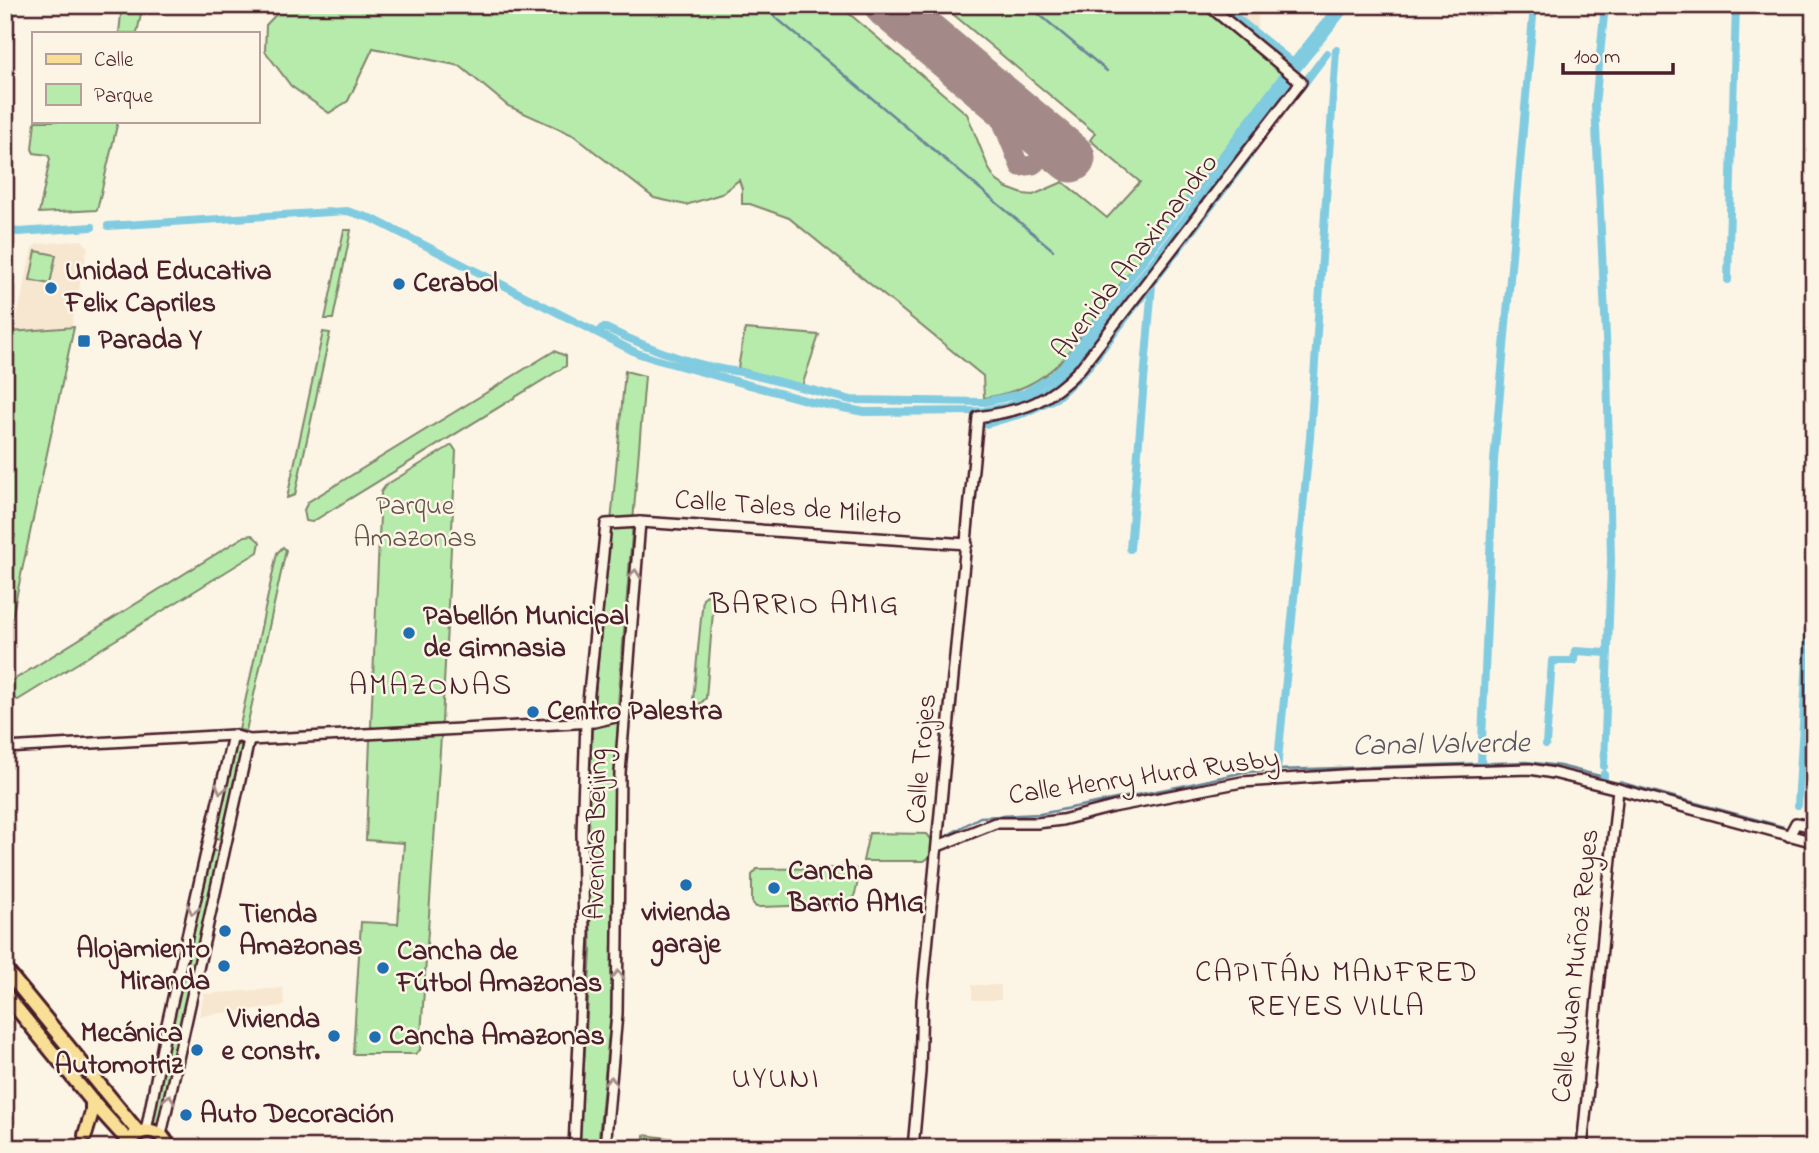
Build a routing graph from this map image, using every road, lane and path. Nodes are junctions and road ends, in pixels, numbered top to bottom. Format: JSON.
{"nodes":[{"id":1,"x":1208,"y":5,"type":"edge"},
{"id":2,"x":978,"y":417,"type":"joint"},
{"id":3,"x":640,"y":522,"type":"junction"},
{"id":4,"x":606,"y":524,"type":"joint"},
{"id":5,"x":967,"y":544,"type":"junction"},
{"id":6,"x":5,"y":713,"type":"edge"},
{"id":7,"x":624,"y":715,"type":"junction"},
{"id":8,"x":586,"y":722,"type":"junction"},
{"id":9,"x":233,"y":735,"type":"junction"},
{"id":10,"x":5,"y":738,"type":"edge"},
{"id":11,"x":249,"y":740,"type":"junction"},
{"id":12,"x":5,"y":748,"type":"edge"},
{"id":13,"x":1618,"y":789,"type":"junction"},
{"id":14,"x":1814,"y":827,"type":"edge"},
{"id":15,"x":1789,"y":836,"type":"junction"},
{"id":16,"x":1814,"y":842,"type":"edge"},
{"id":17,"x":938,"y":846,"type":"junction"},
{"id":18,"x":5,"y":969,"type":"edge"},
{"id":19,"x":5,"y":994,"type":"edge"},
{"id":20,"x":92,"y":1101,"type":"junction"},
{"id":21,"x":143,"y":1131,"type":"junction"},
{"id":22,"x":85,"y":1135,"type":"dead end"},
{"id":23,"x":161,"y":1135,"type":"junction"},
{"id":24,"x":129,"y":1145,"type":"edge"},
{"id":25,"x":169,"y":1147,"type":"edge"},
{"id":26,"x":184,"y":1148,"type":"edge"},
{"id":27,"x":574,"y":1148,"type":"edge"},
{"id":28,"x":605,"y":1148,"type":"edge"},
{"id":29,"x":913,"y":1148,"type":"edge"},
{"id":30,"x":1582,"y":1148,"type":"edge"}],
"edges":[{"from":1,"to":2,"type":"street","name":"Avenida Anaximandro"},
{"from":2,"to":5,"type":"street","name":"Calle Trojes"},
{"from":3,"to":4,"type":"street","name":"Calle Tales de Mileto"},
{"from":3,"to":5,"type":"street","name":"Calle Tales de Mileto"},
{"from":7,"to":3,"type":"street","name":"Avenida Beijing","one_way":true},
{"from":4,"to":8,"type":"street","name":"Avenida Beijing"},
{"from":5,"to":17,"type":"street","name":"Calle Trojes"},
{"from":6,"to":10,"type":"street"},
{"from":7,"to":8,"type":"street"},
{"from":28,"to":7,"type":"street","name":"Avenida Beijing","one_way":true},
{"from":8,"to":11,"type":"street"},
{"from":8,"to":27,"type":"street","name":"Avenida Beijing"},
{"from":9,"to":11,"type":"street"},
{"from":9,"to":12,"type":"street"},
{"from":9,"to":21,"type":"street","one_way":true},
{"from":23,"to":11,"type":"street","one_way":true},
{"from":13,"to":15,"type":"street","name":"Calle Henry Hurd Rusby"},
{"from":13,"to":17,"type":"street","name":"Calle Henry Hurd Rusby"},
{"from":13,"to":30,"type":"street","name":"Calle Juan Muñoz Reyes"},
{"from":14,"to":15,"type":"street"},
{"from":15,"to":16,"type":"street","name":"Calle Henry Hurd Rusby"},
{"from":17,"to":29,"type":"street","name":"Calle Trojes"},
{"from":18,"to":21,"type":"highway"},
{"from":19,"to":20,"type":"highway"},
{"from":20,"to":22,"type":"highway"},
{"from":20,"to":24,"type":"highway"},
{"from":21,"to":23,"type":"highway"},
{"from":21,"to":24,"type":"highway"},
{"from":23,"to":25,"type":"highway"},
{"from":25,"to":26,"type":"main road"}]}
